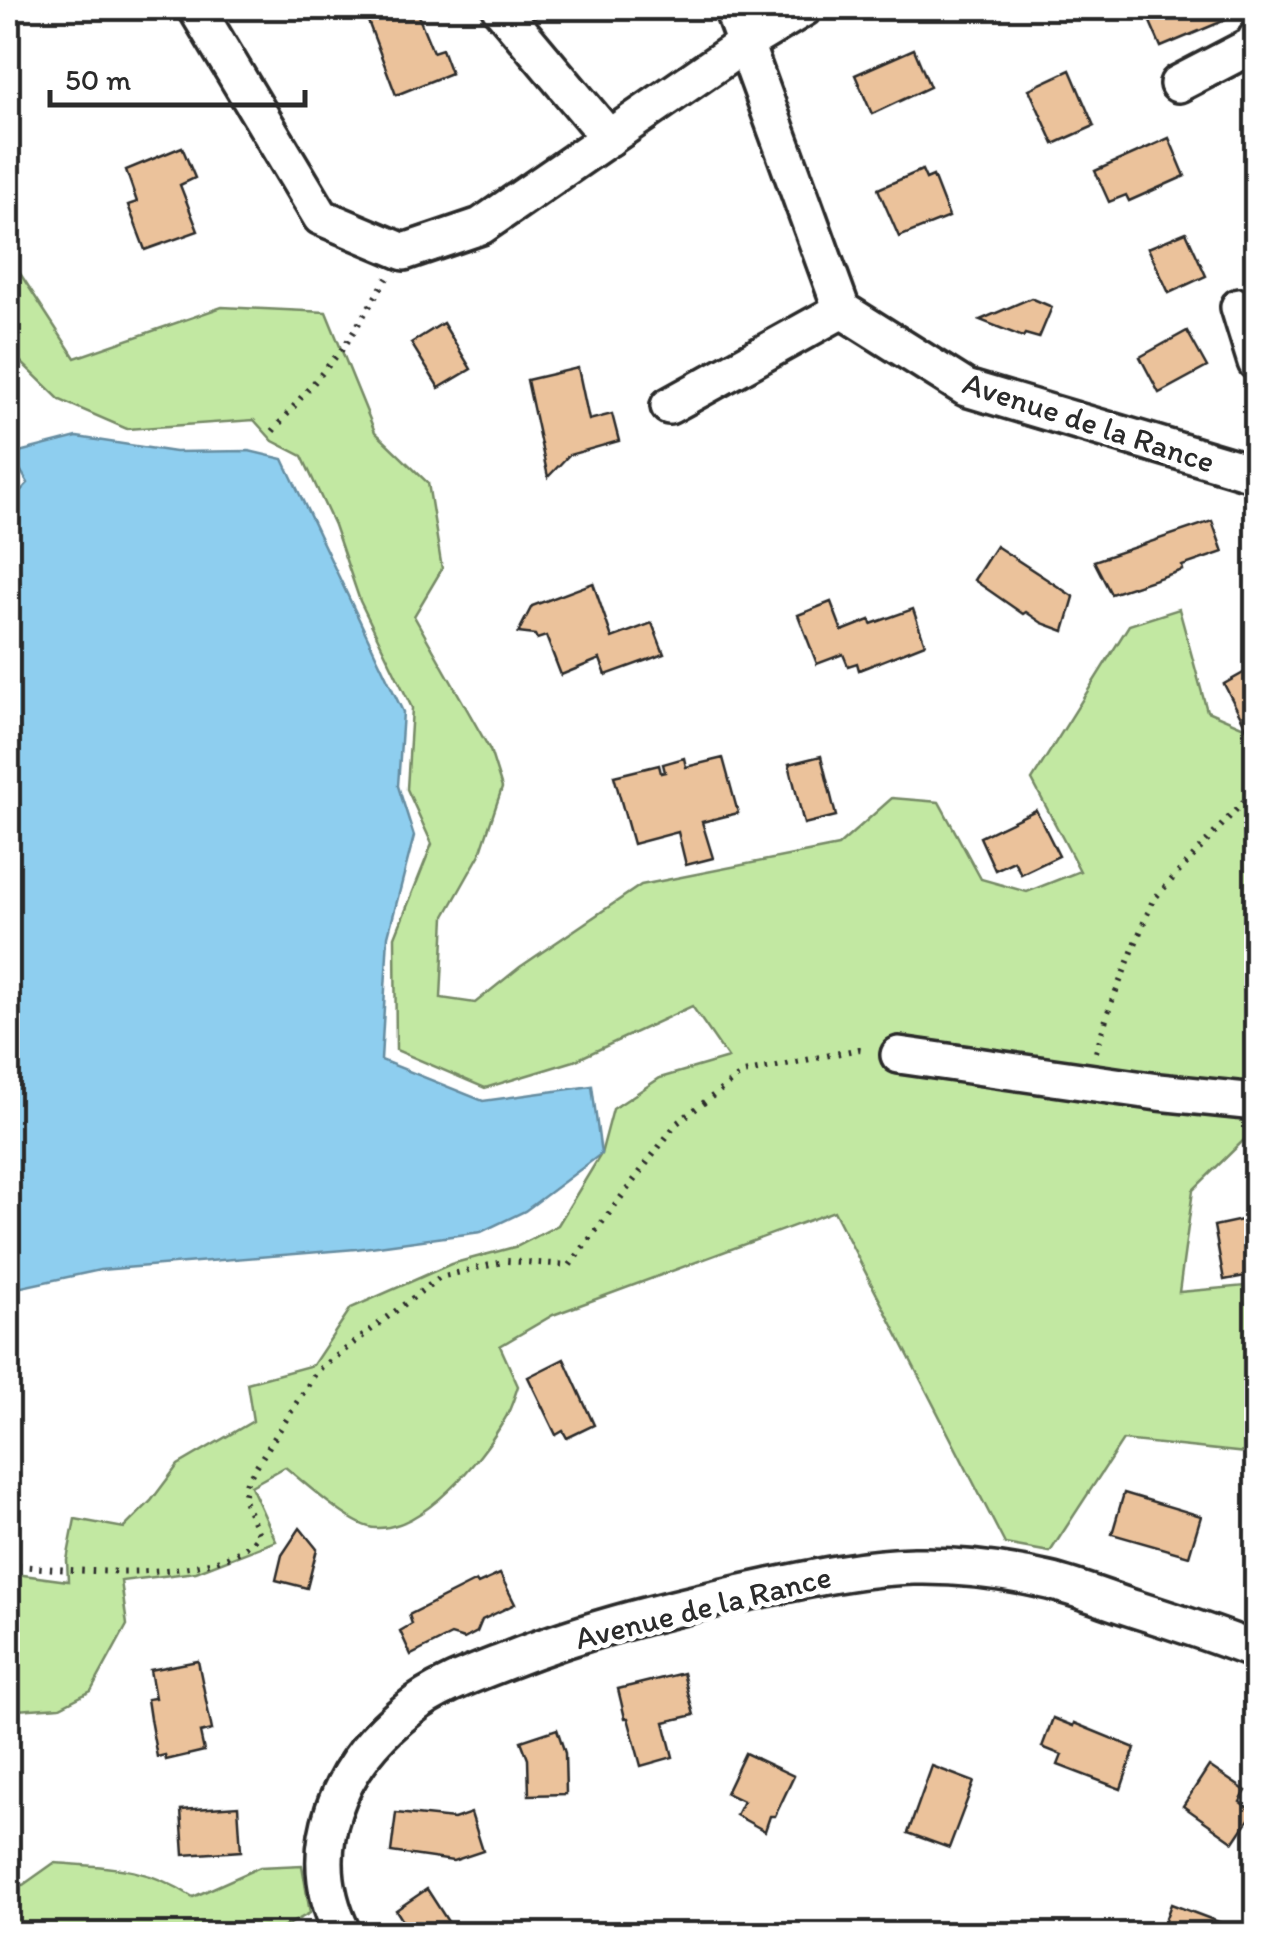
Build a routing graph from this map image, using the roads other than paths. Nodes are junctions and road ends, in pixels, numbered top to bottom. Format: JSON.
{"nodes":[{"id":1,"x":196,"y":8,"type":"edge"},
{"id":2,"x":500,"y":8,"type":"edge"},
{"id":3,"x":732,"y":8,"type":"edge"},
{"id":4,"x":804,"y":8,"type":"edge"},
{"id":5,"x":1256,"y":40,"type":"edge"},
{"id":6,"x":746,"y":43,"type":"junction"},
{"id":7,"x":1178,"y":84,"type":"dead end"},
{"id":8,"x":609,"y":138,"type":"junction"},
{"id":9,"x":1239,"y":307,"type":"dead end"},
{"id":10,"x":842,"y":310,"type":"junction"},
{"id":11,"x":1256,"y":362,"type":"edge"},
{"id":12,"x":669,"y":406,"type":"dead end"},
{"id":13,"x":1256,"y":474,"type":"edge"},
{"id":14,"x":898,"y":1055,"type":"road end"},
{"id":15,"x":1256,"y":1102,"type":"edge"},
{"id":16,"x":1256,"y":1650,"type":"edge"},
{"id":17,"x":344,"y":1934,"type":"edge"}],
"edges":[{"from":1,"to":8,"type":"street"},
{"from":2,"to":8,"type":"street"},
{"from":3,"to":6,"type":"street"},
{"from":4,"to":6,"type":"street"},
{"from":5,"to":7,"type":"street"},
{"from":6,"to":8,"type":"street"},
{"from":6,"to":10,"type":"street"},
{"from":9,"to":11,"type":"street"},
{"from":10,"to":12,"type":"street"},
{"from":10,"to":13,"type":"street","name":"Avenue de la Rance"},
{"from":14,"to":15,"type":"street"},
{"from":16,"to":17,"type":"street","name":"Avenue de la Rance"}]}
